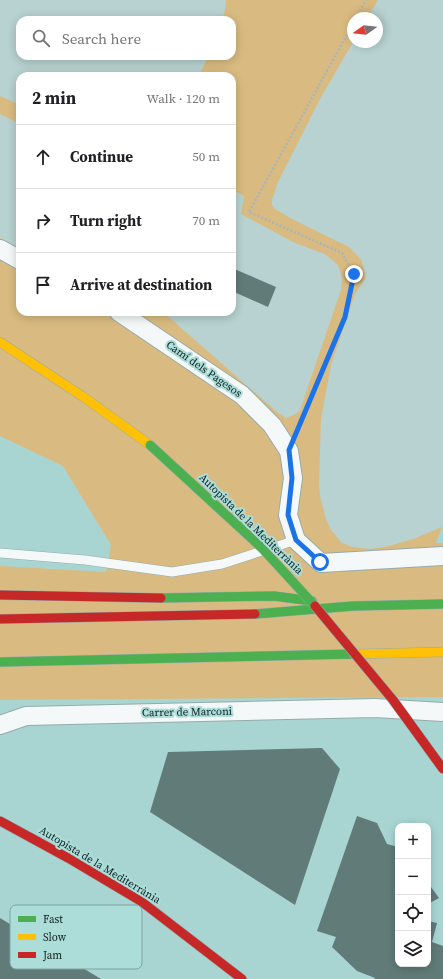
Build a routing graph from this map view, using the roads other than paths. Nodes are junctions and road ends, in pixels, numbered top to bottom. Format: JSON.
{"nodes":[{"id":1,"x":0,"y":249,"type":"edge"},
{"id":2,"x":16,"y":258,"type":"edge"},
{"id":3,"x":125,"y":316,"type":"edge"},
{"id":4,"x":0,"y":342,"type":"edge"},
{"id":5,"x":296,"y":540,"type":"junction"},
{"id":6,"x":0,"y":553,"type":"edge"},
{"id":7,"x":443,"y":556,"type":"edge"},
{"id":8,"x":0,"y":595,"type":"edge"},
{"id":9,"x":443,"y":604,"type":"edge"},
{"id":10,"x":353,"y":606,"type":"junction"},
{"id":11,"x":0,"y":619,"type":"edge"},
{"id":12,"x":443,"y":652,"type":"edge"},
{"id":13,"x":0,"y":662,"type":"edge"},
{"id":14,"x":443,"y":712,"type":"edge"},
{"id":15,"x":0,"y":725,"type":"edge"},
{"id":16,"x":443,"y":769,"type":"edge"},
{"id":17,"x":0,"y":821,"type":"edge"},
{"id":18,"x":242,"y":979,"type":"edge"}],
"edges":[{"from":1,"to":2,"type":"street"},
{"from":3,"to":5,"type":"street","name":"Camí dels Pagesos"},
{"from":4,"to":16,"type":"highway","name":"Autopista de la Mediterrània","bridge":true},
{"from":5,"to":6,"type":"lane"},
{"from":5,"to":7,"type":"street","name":"Camí dels Pagesos"},
{"from":8,"to":10,"type":"highway"},
{"from":9,"to":10,"type":"highway"},
{"from":10,"to":11,"type":"highway"},
{"from":12,"to":13,"type":"highway"},
{"from":14,"to":15,"type":"street","name":"Carrer de Marconi"},
{"from":17,"to":18,"type":"highway","name":"Autopista de la Mediterrània"}]}
